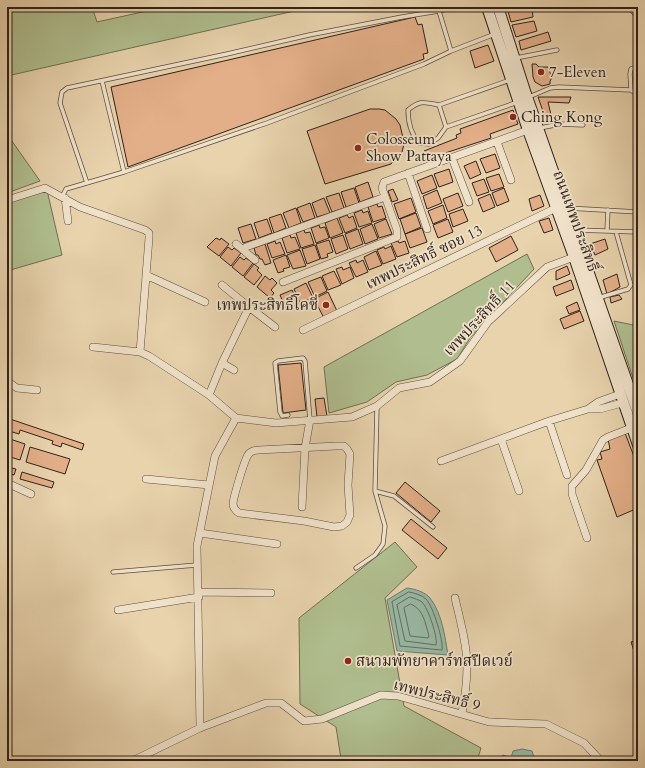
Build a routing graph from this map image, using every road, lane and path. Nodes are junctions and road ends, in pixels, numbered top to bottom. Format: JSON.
{"nodes":[{"id":1,"x":454,"y":7,"type":"edge"},
{"id":2,"x":487,"y":7,"type":"edge"},
{"id":3,"x":498,"y":7,"type":"edge"},
{"id":4,"x":629,"y":7,"type":"edge"},
{"id":5,"x":439,"y":11,"type":"junction"},
{"id":6,"x":638,"y":18,"type":"edge"},
{"id":7,"x":496,"y":34,"type":"junction"},
{"id":8,"x":557,"y":50,"type":"dead end"},
{"id":9,"x":451,"y":51,"type":"junction"},
{"id":10,"x":515,"y":59,"type":"junction"},
{"id":11,"x":638,"y":67,"type":"edge"},
{"id":12,"x":512,"y":79,"type":"junction"},
{"id":13,"x":102,"y":81,"type":"junction"},
{"id":14,"x":631,"y":90,"type":"junction"},
{"id":15,"x":638,"y":95,"type":"edge"},
{"id":16,"x":523,"y":99,"type":"junction"},
{"id":17,"x":439,"y":105,"type":"junction"},
{"id":18,"x":582,"y":125,"type":"dead end"},
{"id":19,"x":446,"y":127,"type":"junction"},
{"id":20,"x":538,"y":129,"type":"junction"},
{"id":21,"x":528,"y":130,"type":"junction"},
{"id":22,"x":497,"y":142,"type":"junction"},
{"id":23,"x":452,"y":158,"type":"junction"},
{"id":24,"x":124,"y":172,"type":"junction"},
{"id":25,"x":408,"y":173,"type":"junction"},
{"id":26,"x":511,"y":180,"type":"dead end"},
{"id":27,"x":87,"y":183,"type":"junction"},
{"id":28,"x":385,"y":197,"type":"junction"},
{"id":29,"x":64,"y":198,"type":"junction"},
{"id":30,"x":7,"y":200,"type":"edge"},
{"id":31,"x":469,"y":202,"type":"dead end"},
{"id":32,"x":561,"y":208,"type":"junction"},
{"id":33,"x":608,"y":210,"type":"junction"},
{"id":34,"x":638,"y":212,"type":"edge"},
{"id":35,"x":68,"y":221,"type":"dead end"},
{"id":36,"x":428,"y":229,"type":"dead end"},
{"id":37,"x":574,"y":230,"type":"junction"},
{"id":38,"x":607,"y":231,"type":"junction"},
{"id":39,"x":616,"y":232,"type":"junction"},
{"id":40,"x":638,"y":232,"type":"edge"},
{"id":41,"x":236,"y":244,"type":"dead end"},
{"id":42,"x":243,"y":250,"type":"junction"},
{"id":43,"x":574,"y":257,"type":"junction"},
{"id":44,"x":254,"y":260,"type":"dead end"},
{"id":45,"x":146,"y":275,"type":"junction"},
{"id":46,"x":283,"y":282,"type":"dead end"},
{"id":47,"x":222,"y":285,"type":"dead end"},
{"id":48,"x":597,"y":298,"type":"junction"},
{"id":49,"x":205,"y":302,"type":"dead end"},
{"id":50,"x":249,"y":306,"type":"junction"},
{"id":51,"x":275,"y":327,"type":"dead end"},
{"id":52,"x":303,"y":330,"type":"dead end"},
{"id":53,"x":93,"y":347,"type":"dead end"},
{"id":54,"x":140,"y":352,"type":"junction"},
{"id":55,"x":222,"y":363,"type":"junction"},
{"id":56,"x":234,"y":370,"type":"dead end"},
{"id":57,"x":7,"y":381,"type":"edge"},
{"id":58,"x":37,"y":390,"type":"dead end"},
{"id":59,"x":209,"y":395,"type":"junction"},
{"id":60,"x":621,"y":398,"type":"junction"},
{"id":61,"x":377,"y":406,"type":"junction"},
{"id":62,"x":638,"y":413,"type":"edge"},
{"id":63,"x":288,"y":415,"type":"dead end"},
{"id":64,"x":236,"y":418,"type":"junction"},
{"id":65,"x":310,"y":420,"type":"junction"},
{"id":66,"x":549,"y":421,"type":"junction"},
{"id":67,"x":631,"y":428,"type":"junction"},
{"id":68,"x":501,"y":439,"type":"junction"},
{"id":69,"x":638,"y":445,"type":"edge"},
{"id":70,"x":305,"y":448,"type":"junction"},
{"id":71,"x":441,"y":461,"type":"dead end"},
{"id":72,"x":567,"y":475,"type":"dead end"},
{"id":73,"x":146,"y":479,"type":"dead end"},
{"id":74,"x":7,"y":483,"type":"edge"},
{"id":75,"x":209,"y":485,"type":"junction"},
{"id":76,"x":375,"y":491,"type":"junction"},
{"id":77,"x":519,"y":491,"type":"dead end"},
{"id":78,"x":31,"y":494,"type":"dead end"},
{"id":79,"x":302,"y":507,"type":"dead end"},
{"id":80,"x":432,"y":528,"type":"dead end"},
{"id":81,"x":200,"y":533,"type":"junction"},
{"id":82,"x":587,"y":538,"type":"dead end"},
{"id":83,"x":277,"y":544,"type":"dead end"},
{"id":84,"x":197,"y":565,"type":"junction"},
{"id":85,"x":356,"y":568,"type":"dead end"},
{"id":86,"x":113,"y":572,"type":"dead end"},
{"id":87,"x":271,"y":593,"type":"dead end"},
{"id":88,"x":199,"y":595,"type":"junction"},
{"id":89,"x":455,"y":598,"type":"dead end"},
{"id":90,"x":118,"y":610,"type":"dead end"},
{"id":91,"x":462,"y":713,"type":"junction"},
{"id":92,"x":200,"y":728,"type":"junction"},
{"id":93,"x":132,"y":761,"type":"edge"},
{"id":94,"x":601,"y":761,"type":"edge"}],
"edges":[{"from":1,"to":5,"type":"lane"},
{"from":2,"to":7,"type":"main road","name":"ถนนเทพประสิทธิ์"},
{"from":3,"to":10,"type":"main road","name":"ถนนเทพประสิทธิ์"},
{"from":4,"to":6,"type":"lane"},
{"from":5,"to":9,"type":"lane"},
{"from":5,"to":13,"type":"lane"},
{"from":7,"to":9,"type":"lane"},
{"from":7,"to":12,"type":"main road","name":"ถนนเทพประสิทธิ์"},
{"from":8,"to":10,"type":"lane"},
{"from":9,"to":24,"type":"lane"},
{"from":10,"to":16,"type":"main road","name":"ถนนเทพประสิทธิ์"},
{"from":11,"to":14,"type":"lane"},
{"from":12,"to":16,"type":"main road","name":"ถนนเทพประสิทธิ์"},
{"from":12,"to":17,"type":"lane"},
{"from":13,"to":24,"type":"lane"},
{"from":13,"to":27,"type":"lane"},
{"from":14,"to":15,"type":"lane"},
{"from":14,"to":16,"type":"lane"},
{"from":16,"to":19,"type":"lane"},
{"from":16,"to":20,"type":"main road","name":"ถนนเทพประสิทธิ์"},
{"from":16,"to":21,"type":"main road","name":"ถนนเทพประสิทธิ์"},
{"from":17,"to":19,"type":"lane"},
{"from":17,"to":19,"type":"lane"},
{"from":18,"to":20,"type":"lane"},
{"from":20,"to":32,"type":"main road","name":"ถนนเทพประสิทธิ์"},
{"from":21,"to":22,"type":"street"},
{"from":21,"to":32,"type":"main road","name":"ถนนเทพประสิทธิ์"},
{"from":22,"to":23,"type":"street"},
{"from":22,"to":26,"type":"street"},
{"from":23,"to":25,"type":"street"},
{"from":23,"to":31,"type":"street"},
{"from":24,"to":27,"type":"lane"},
{"from":25,"to":28,"type":"street"},
{"from":25,"to":36,"type":"street"},
{"from":27,"to":29,"type":"lane"},
{"from":28,"to":42,"type":"street"},
{"from":28,"to":46,"type":"street"},
{"from":29,"to":30,"type":"street"},
{"from":29,"to":35,"type":"street"},
{"from":29,"to":45,"type":"street"},
{"from":32,"to":33,"type":"lane"},
{"from":32,"to":37,"type":"main road","name":"ถนนเทพประสิทธิ์"},
{"from":32,"to":43,"type":"main road","name":"ถนนเทพประสิทธิ์"},
{"from":32,"to":52,"type":"street","name":"เทพประสิทธิ์ ซอย 13"},
{"from":33,"to":34,"type":"lane"},
{"from":33,"to":38,"type":"lane"},
{"from":37,"to":38,"type":"lane"},
{"from":37,"to":48,"type":"main road","name":"ถนนเทพประสิทธิ์"},
{"from":38,"to":39,"type":"lane"},
{"from":39,"to":40,"type":"lane"},
{"from":39,"to":48,"type":"lane"},
{"from":41,"to":42,"type":"street"},
{"from":42,"to":44,"type":"street"},
{"from":43,"to":60,"type":"main road","name":"ถนนเทพประสิทธิ์"},
{"from":43,"to":61,"type":"street","name":"เทพประสิทธิ์ 11"},
{"from":45,"to":49,"type":"street"},
{"from":45,"to":54,"type":"street"},
{"from":47,"to":50,"type":"street"},
{"from":48,"to":62,"type":"main road","name":"ถนนเทพประสิทธิ์"},
{"from":50,"to":51,"type":"street"},
{"from":50,"to":55,"type":"street"},
{"from":53,"to":54,"type":"street"},
{"from":54,"to":59,"type":"street"},
{"from":55,"to":56,"type":"street"},
{"from":55,"to":59,"type":"street"},
{"from":57,"to":58,"type":"street"},
{"from":59,"to":64,"type":"street"},
{"from":60,"to":66,"type":"street"},
{"from":60,"to":67,"type":"main road","name":"ถนนเทพประสิทธิ์"},
{"from":61,"to":65,"type":"street","name":"เทพประสิทธิ์ 11"},
{"from":61,"to":76,"type":"lane"},
{"from":63,"to":65,"type":"lane"},
{"from":64,"to":65,"type":"street","name":"เทพประสิทธิ์ 11"},
{"from":64,"to":75,"type":"street"},
{"from":65,"to":70,"type":"street"},
{"from":66,"to":68,"type":"street"},
{"from":66,"to":72,"type":"street"},
{"from":67,"to":69,"type":"main road","name":"ถนนเทพประสิทธิ์"},
{"from":67,"to":82,"type":"street"},
{"from":68,"to":71,"type":"street"},
{"from":68,"to":77,"type":"street"},
{"from":70,"to":70,"type":"street"},
{"from":70,"to":79,"type":"street"},
{"from":73,"to":75,"type":"street"},
{"from":74,"to":78,"type":"street"},
{"from":75,"to":81,"type":"street"},
{"from":76,"to":80,"type":"lane"},
{"from":76,"to":85,"type":"lane"},
{"from":81,"to":83,"type":"street"},
{"from":81,"to":84,"type":"street"},
{"from":84,"to":86,"type":"lane"},
{"from":84,"to":88,"type":"street"},
{"from":87,"to":88,"type":"street"},
{"from":88,"to":90,"type":"street"},
{"from":88,"to":92,"type":"street"},
{"from":89,"to":91,"type":"street"},
{"from":91,"to":92,"type":"street","name":"เทพประสิทธิ์ 9"},
{"from":91,"to":94,"type":"street","name":"เทพประสิทธิ์ 9"},
{"from":92,"to":93,"type":"street","name":"เทพประสิทธิ์ 9"}]}
